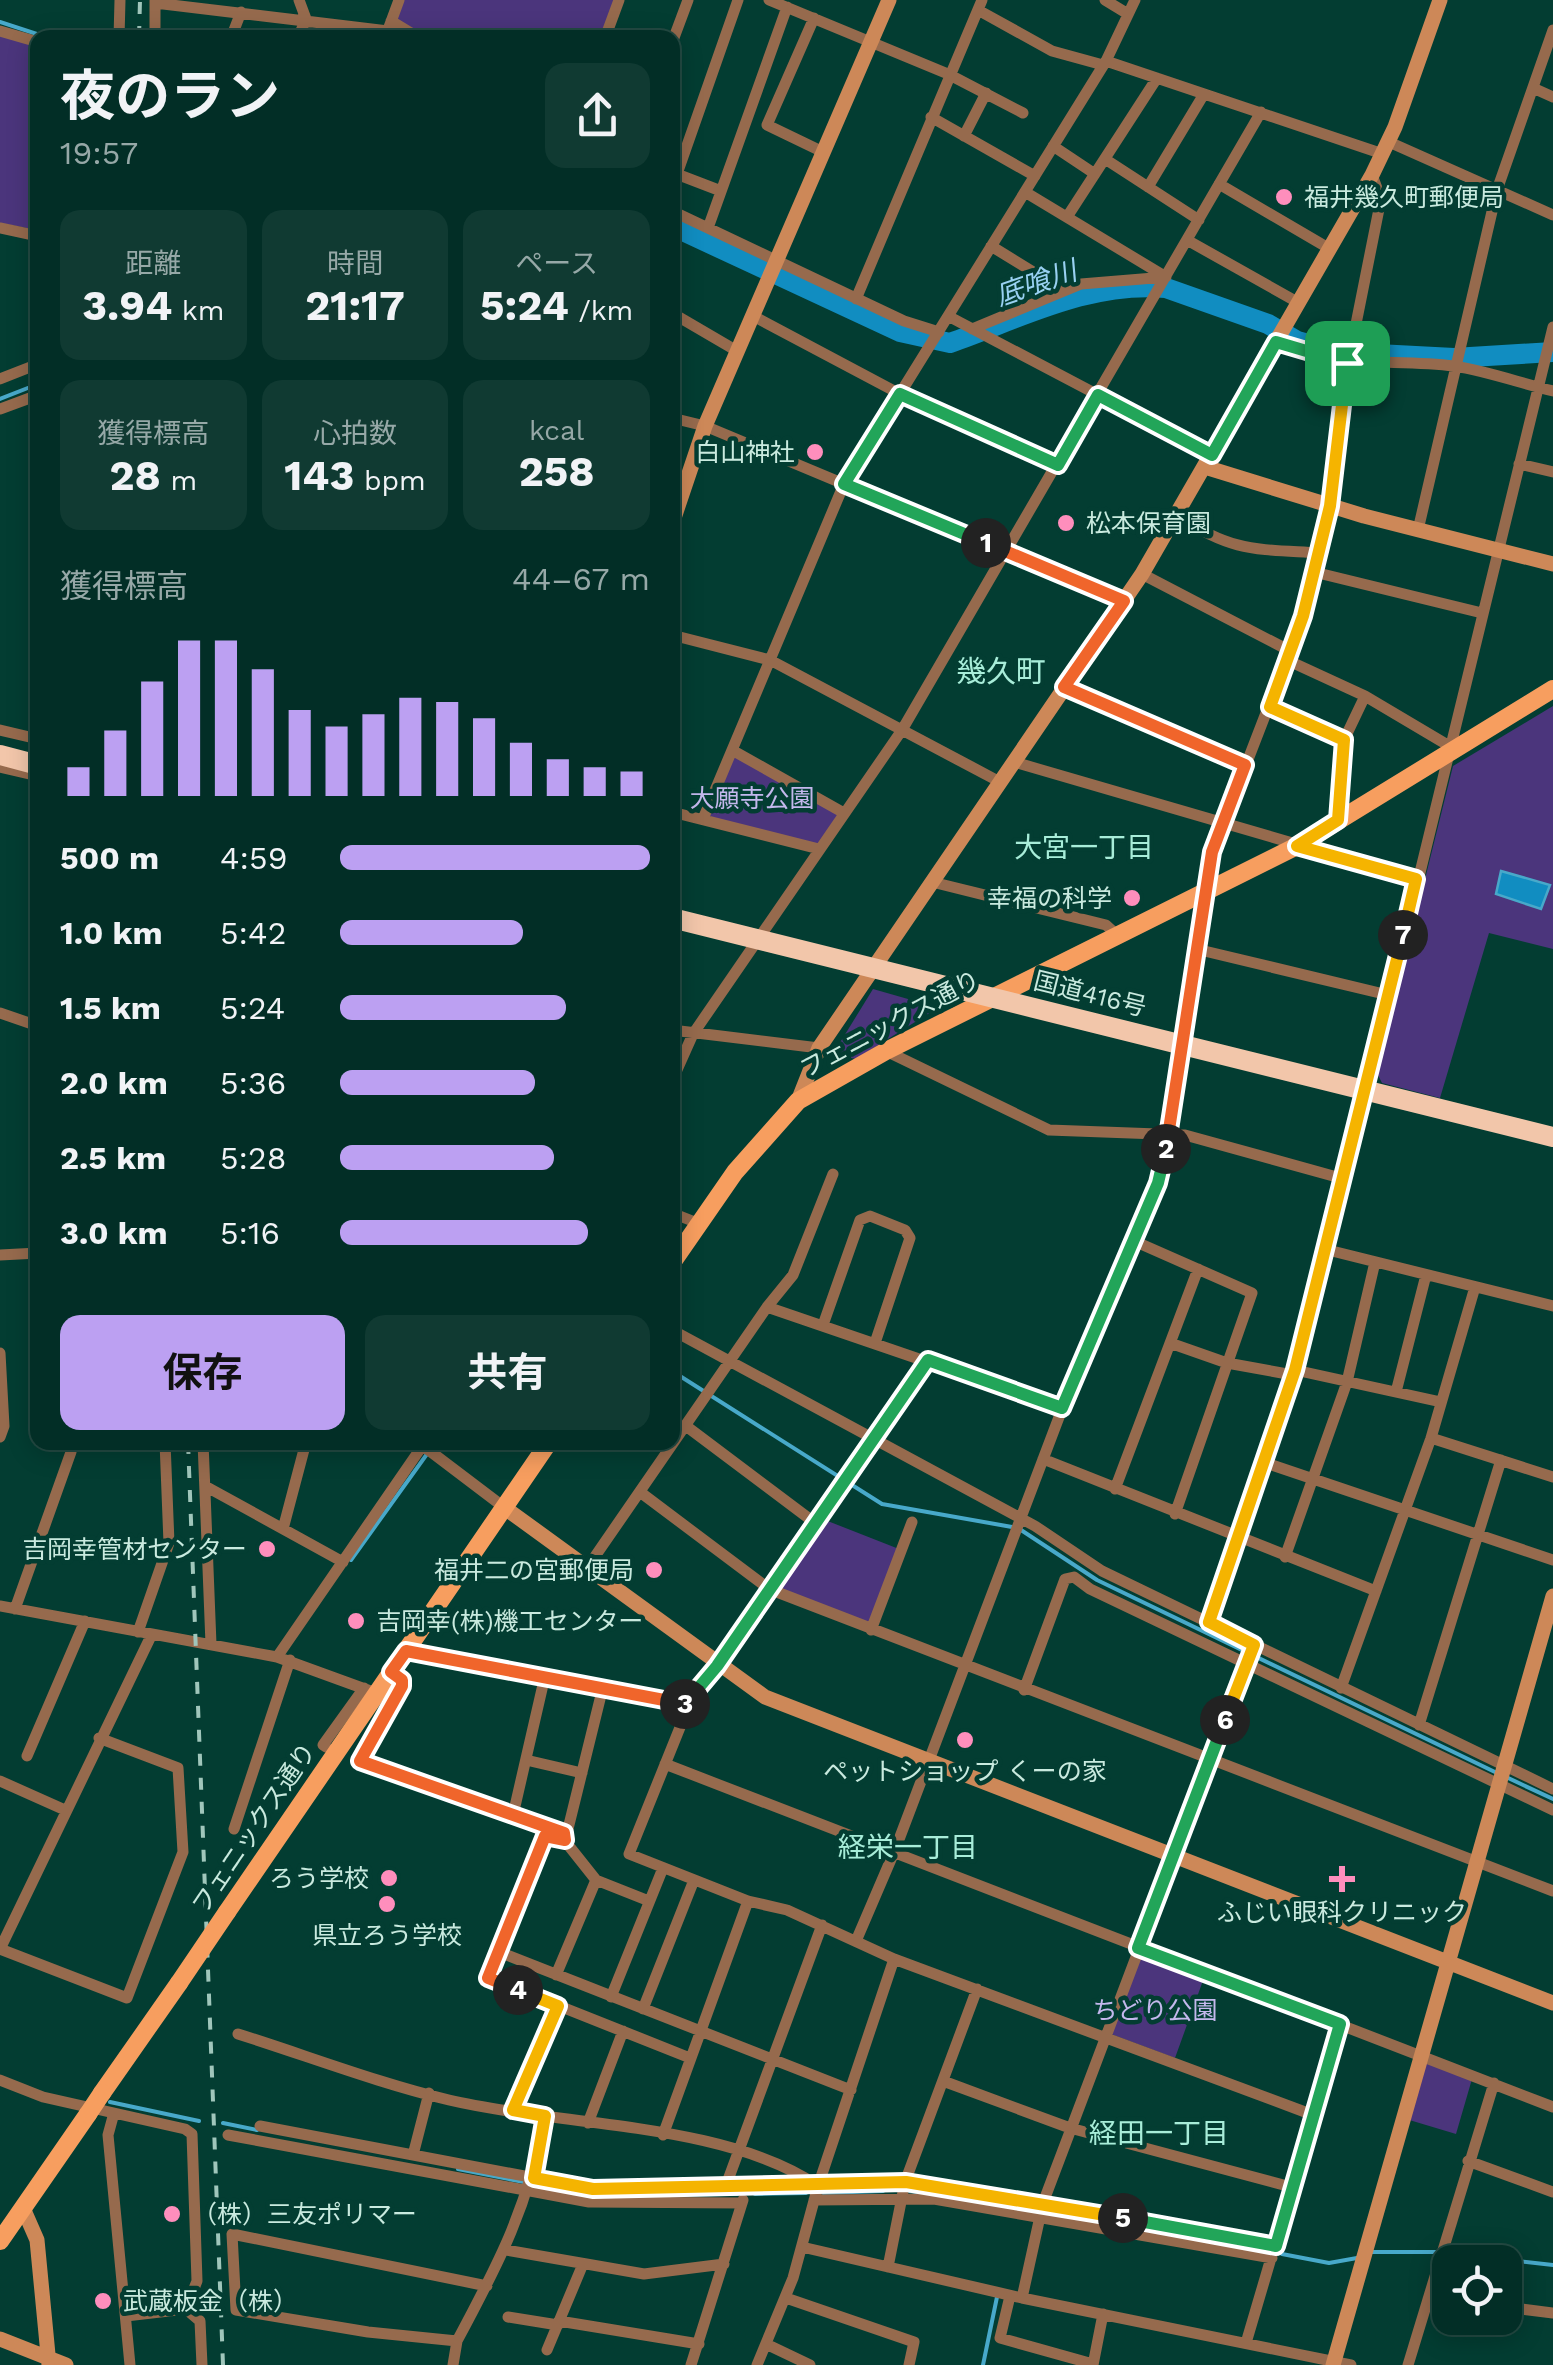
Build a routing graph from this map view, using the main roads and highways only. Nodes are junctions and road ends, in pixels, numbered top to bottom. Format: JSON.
{"nodes":[{"id":1,"x":1553,"y":689,"type":"edge"},
{"id":2,"x":680,"y":920,"type":"edge"},
{"id":3,"x":995,"y":996,"type":"junction"},
{"id":4,"x":1553,"y":1137,"type":"edge"},
{"id":5,"x":680,"y":1252,"type":"edge"},
{"id":6,"x":544,"y":1450,"type":"edge"},
{"id":7,"x":0,"y":2241,"type":"edge"}],
"edges":[{"from":1,"to":3,"type":"main road","name":"フェニックス通り"},
{"from":2,"to":3,"type":"highway","name":"国道416号"},
{"from":3,"to":4,"type":"highway","name":"国道416号"},
{"from":3,"to":5,"type":"main road","name":"フェニックス通り"},
{"from":6,"to":7,"type":"main road","name":"フェニックス通り","bridge":true}]}
